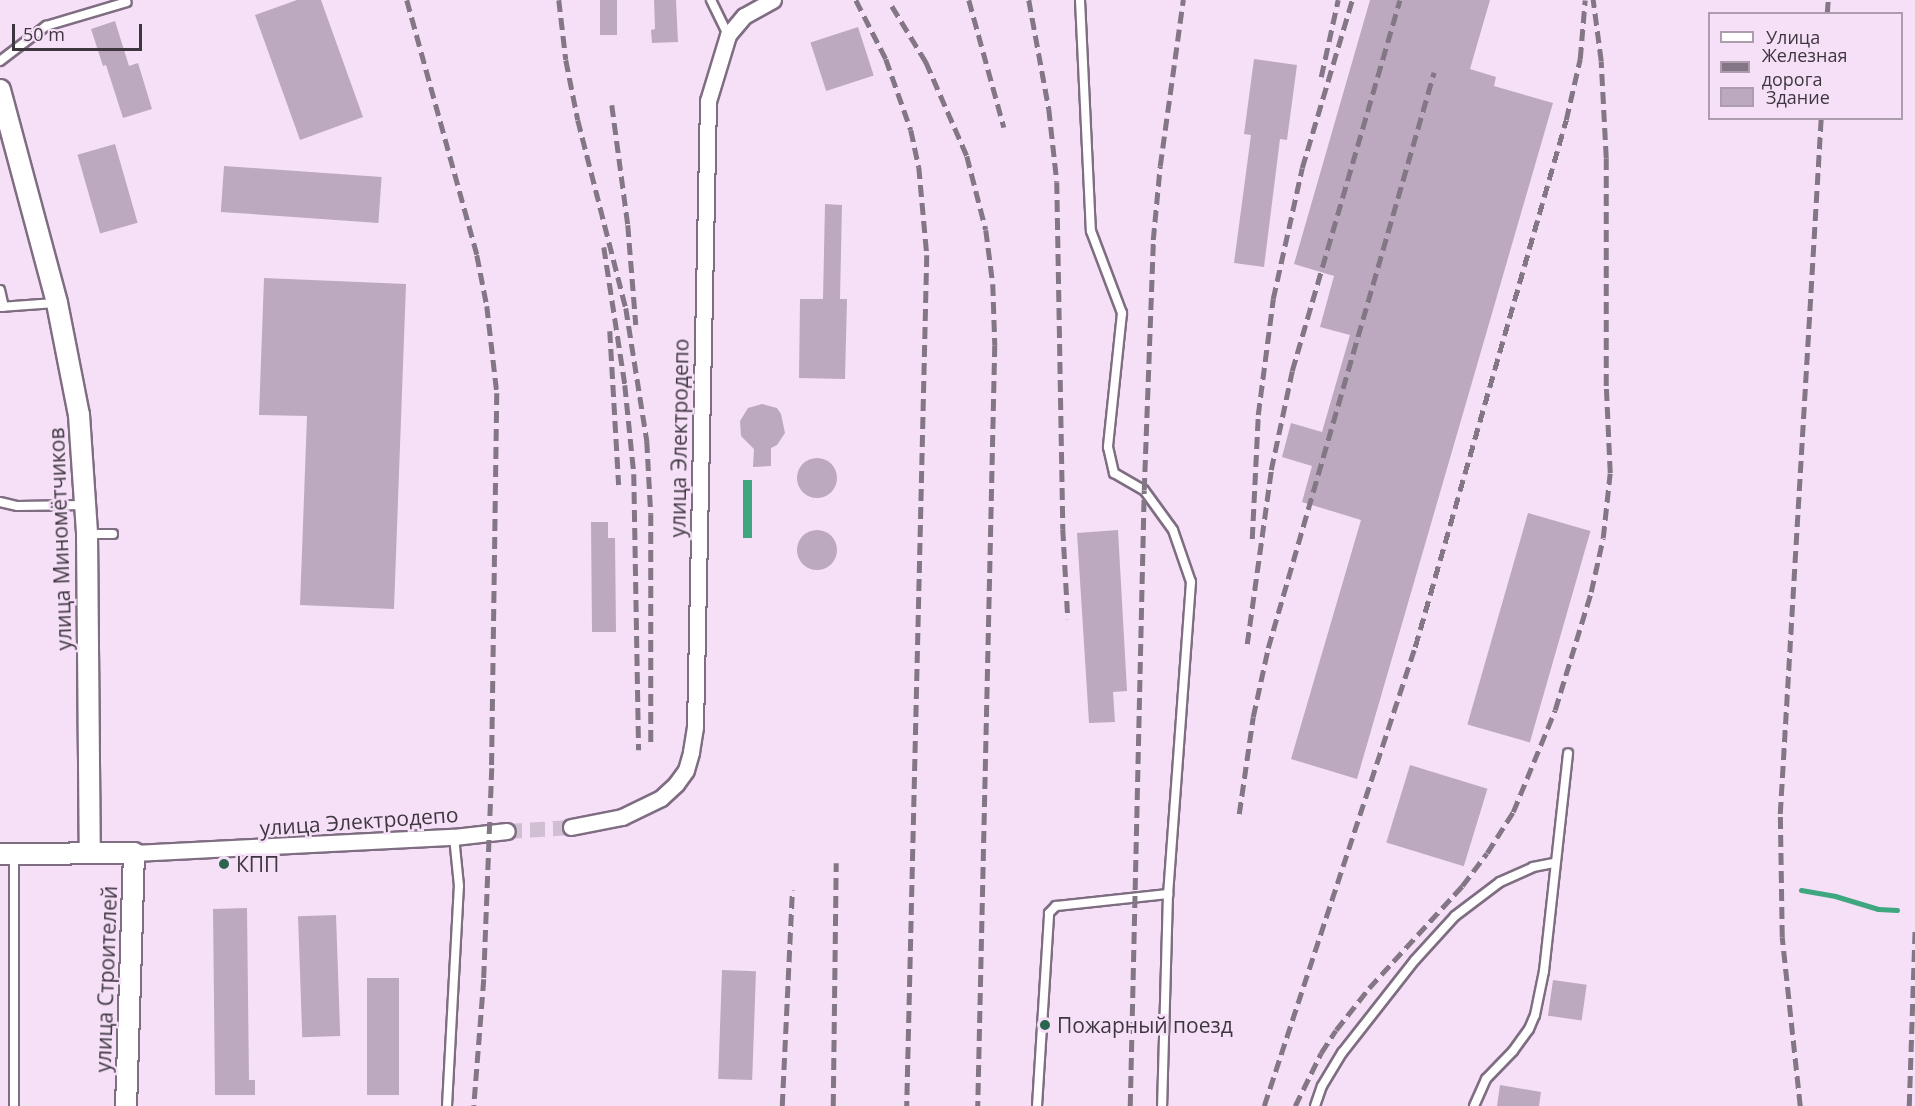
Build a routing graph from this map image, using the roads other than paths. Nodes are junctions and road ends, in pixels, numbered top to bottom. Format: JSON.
{"nodes":[{"id":1,"x":711,"y":0,"type":"edge"},
{"id":2,"x":773,"y":0,"type":"edge"},
{"id":3,"x":1080,"y":0,"type":"edge"},
{"id":4,"x":127,"y":2,"type":"dead end"},
{"id":5,"x":728,"y":35,"type":"junction"},
{"id":6,"x":0,"y":61,"type":"edge"},
{"id":7,"x":1,"y":100,"type":"edge"},
{"id":8,"x":0,"y":290,"type":"edge"},
{"id":9,"x":57,"y":303,"type":"junction"},
{"id":10,"x":2,"y":307,"type":"edge"},
{"id":11,"x":0,"y":502,"type":"edge"},
{"id":12,"x":86,"y":505,"type":"junction"},
{"id":13,"x":87,"y":534,"type":"junction"},
{"id":14,"x":113,"y":534,"type":"dead end"},
{"id":15,"x":1568,"y":753,"type":"dead end"},
{"id":16,"x":571,"y":827,"type":"tunnel mouth"},
{"id":17,"x":507,"y":831,"type":"tunnel mouth"},
{"id":18,"x":454,"y":837,"type":"junction"},
{"id":19,"x":90,"y":852,"type":"junction"},
{"id":20,"x":134,"y":853,"type":"junction"},
{"id":21,"x":7,"y":854,"type":"edge"},
{"id":22,"x":1554,"y":863,"type":"junction"},
{"id":23,"x":1168,"y":894,"type":"junction"},
{"id":24,"x":14,"y":1106,"type":"edge"},
{"id":25,"x":126,"y":1106,"type":"edge"},
{"id":26,"x":447,"y":1106,"type":"edge"},
{"id":27,"x":1037,"y":1106,"type":"edge"},
{"id":28,"x":1162,"y":1106,"type":"edge"},
{"id":29,"x":1315,"y":1106,"type":"edge"},
{"id":30,"x":1474,"y":1106,"type":"edge"}],
"edges":[{"from":1,"to":5,"type":"lane"},
{"from":2,"to":5,"type":"street","name":"улица Электродепо"},
{"from":3,"to":23,"type":"lane"},
{"from":4,"to":6,"type":"lane"},
{"from":5,"to":16,"type":"street","name":"улица Электродепо"},
{"from":7,"to":9,"type":"street","name":"улица Миномётчиков"},
{"from":8,"to":10,"type":"lane"},
{"from":9,"to":10,"type":"lane"},
{"from":9,"to":12,"type":"street","name":"улица Миномётчиков"},
{"from":11,"to":12,"type":"lane"},
{"from":12,"to":13,"type":"street","name":"улица Миномётчиков"},
{"from":13,"to":14,"type":"lane"},
{"from":13,"to":19,"type":"street","name":"улица Миномётчиков"},
{"from":15,"to":22,"type":"lane"},
{"from":17,"to":18,"type":"street","name":"улица Электродепо"},
{"from":18,"to":20,"type":"street","name":"улица Электродепо"},
{"from":18,"to":26,"type":"lane"},
{"from":19,"to":20,"type":"street"},
{"from":19,"to":21,"type":"street"},
{"from":20,"to":25,"type":"street","name":"улица Строителей"},
{"from":21,"to":24,"type":"lane"},
{"from":22,"to":29,"type":"lane"},
{"from":22,"to":30,"type":"lane"},
{"from":23,"to":27,"type":"lane"},
{"from":23,"to":28,"type":"lane"}]}
